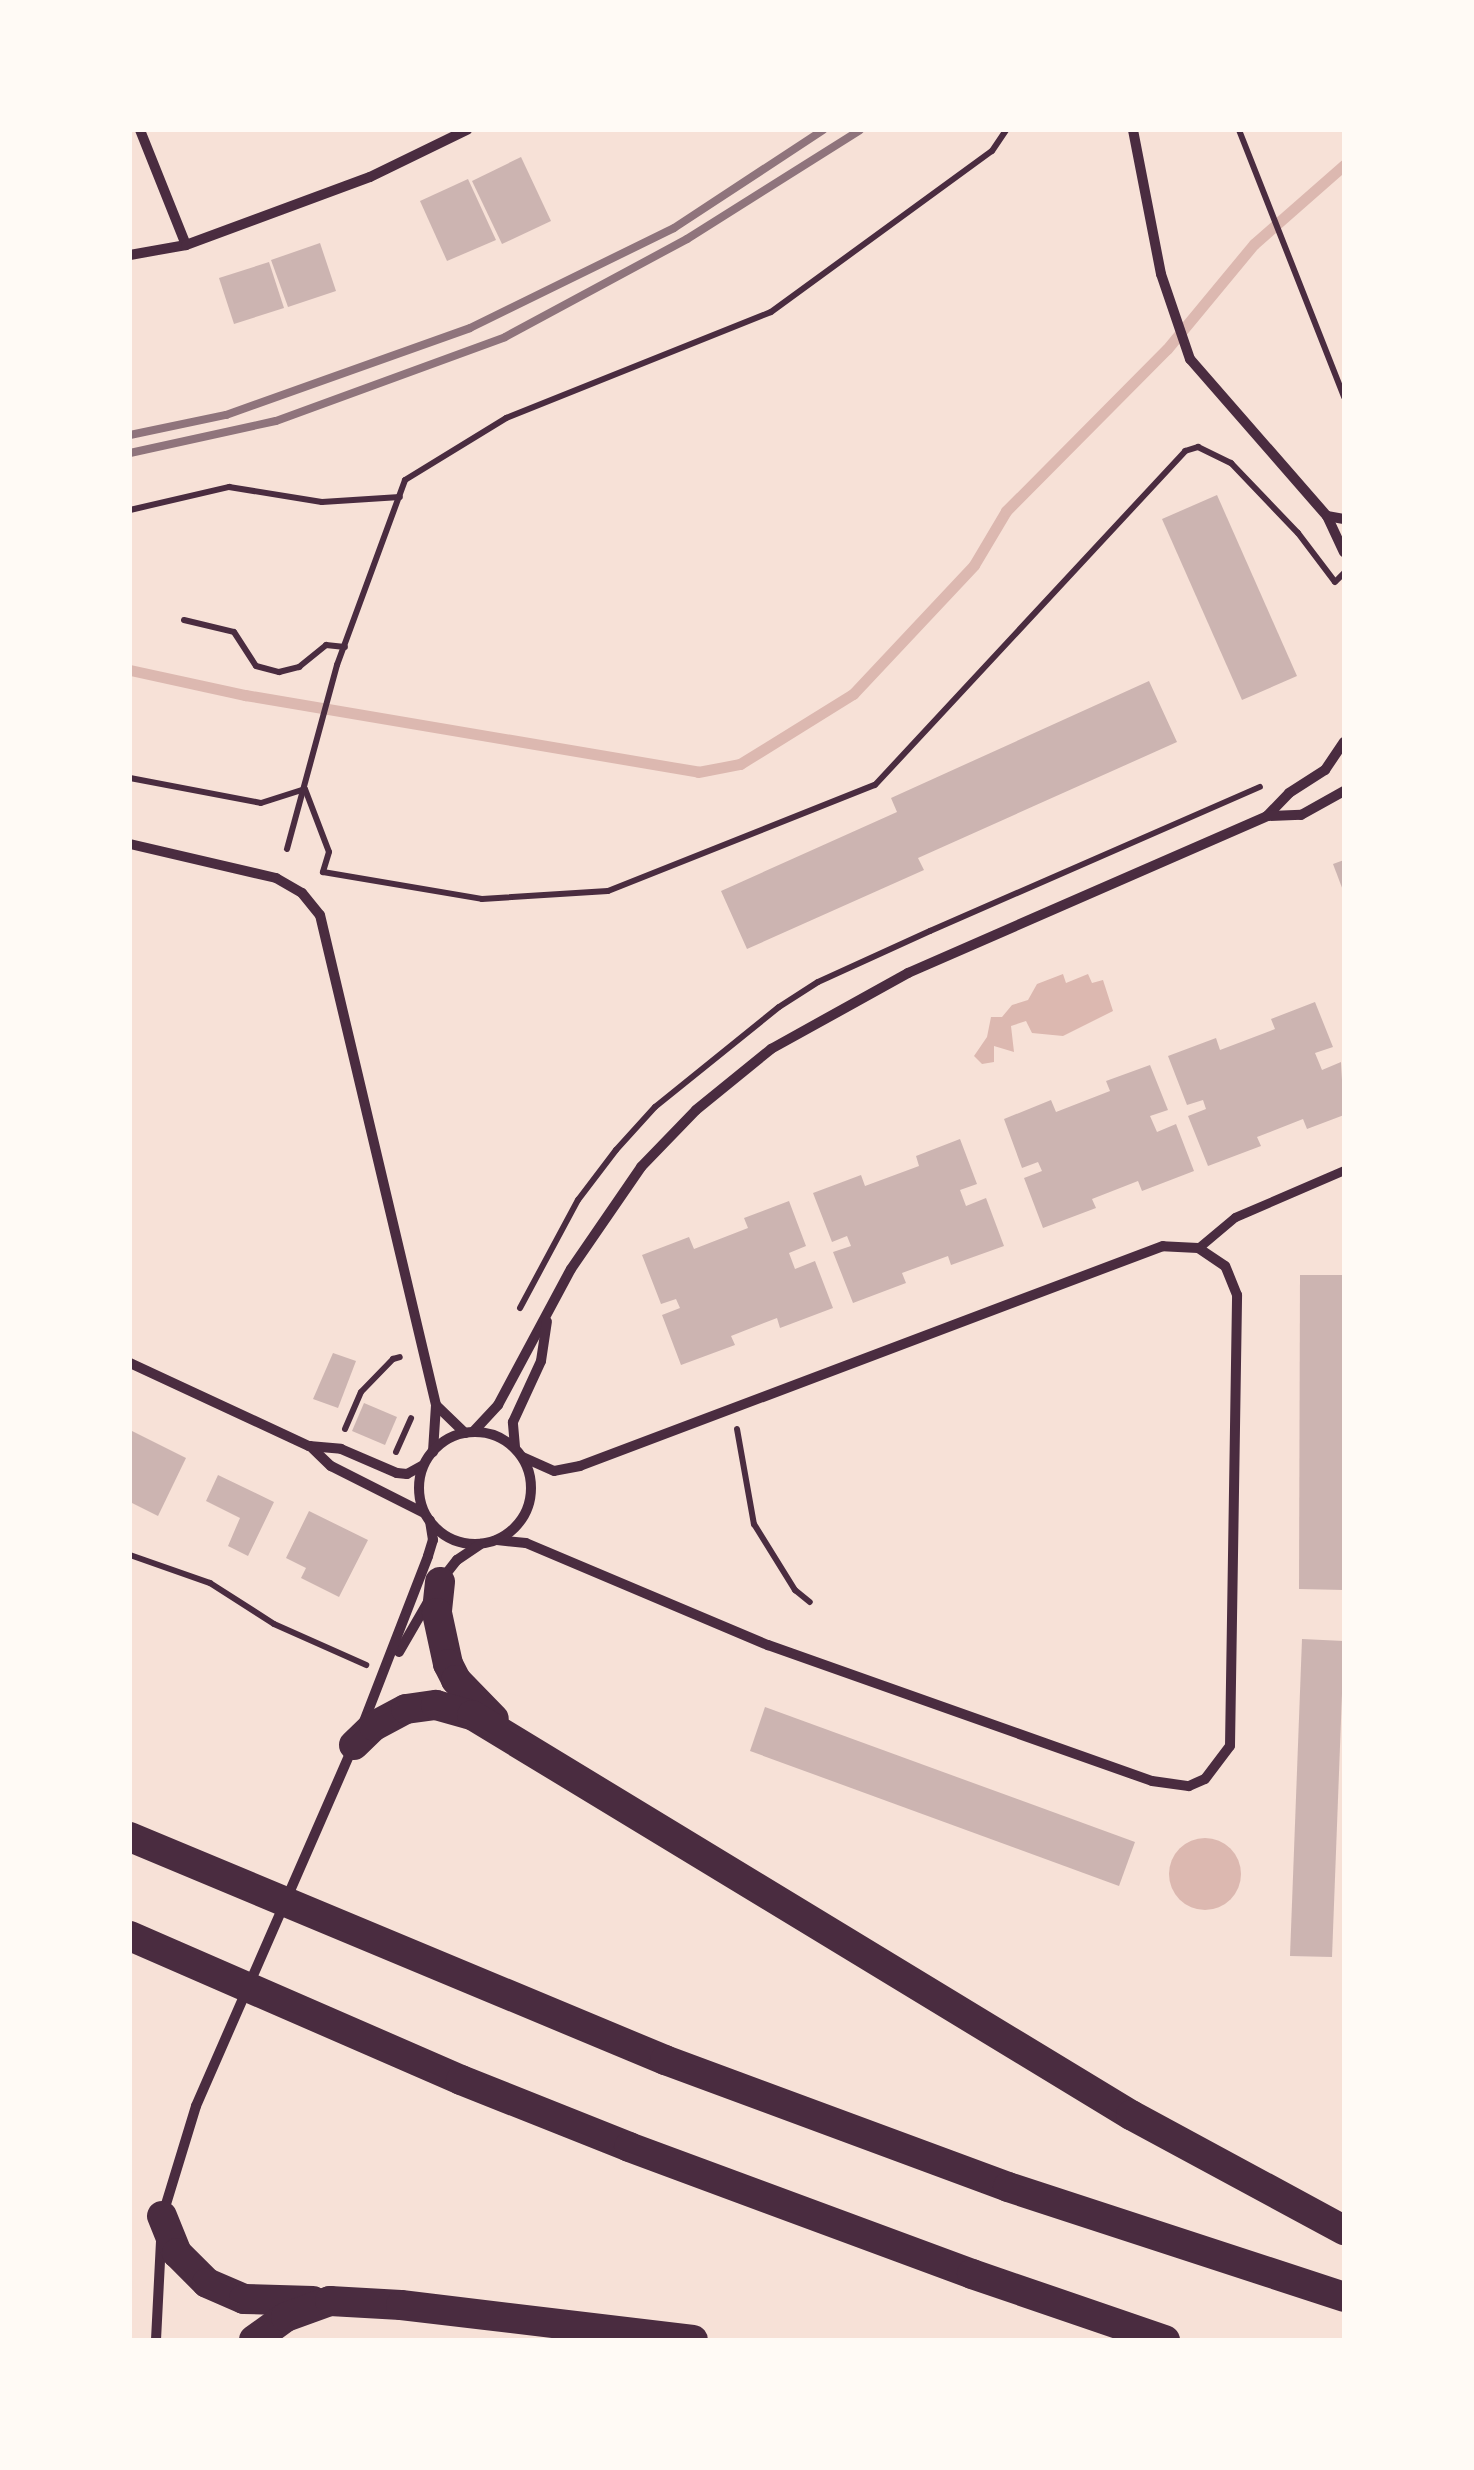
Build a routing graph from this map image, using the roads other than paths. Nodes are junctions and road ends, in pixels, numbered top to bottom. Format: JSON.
{"nodes":[{"id":1,"x":140,"y":130,"type":"edge"},
{"id":2,"x":467,"y":130,"type":"edge"},
{"id":3,"x":1134,"y":130,"type":"edge"},
{"id":4,"x":186,"y":245,"type":"junction"},
{"id":5,"x":130,"y":255,"type":"edge"},
{"id":6,"x":1327,"y":516,"type":"junction"},
{"id":7,"x":1344,"y":520,"type":"edge"},
{"id":8,"x":1344,"y":552,"type":"edge"},
{"id":9,"x":1344,"y":742,"type":"edge"},
{"id":10,"x":1344,"y":791,"type":"edge"},
{"id":11,"x":1267,"y":816,"type":"junction"},
{"id":12,"x":130,"y":844,"type":"edge"},
{"id":13,"x":1344,"y":1170,"type":"edge"},
{"id":14,"x":1198,"y":1248,"type":"junction"},
{"id":15,"x":548,"y":1315,"type":"junction"},
{"id":16,"x":130,"y":1363,"type":"edge"},
{"id":17,"x":436,"y":1405,"type":"junction"},
{"id":18,"x":469,"y":1433,"type":"junction"},
{"id":19,"x":309,"y":1446,"type":"junction"},
{"id":20,"x":433,"y":1452,"type":"junction"},
{"id":21,"x":519,"y":1454,"type":"junction"},
{"id":22,"x":425,"y":1464,"type":"junction"},
{"id":23,"x":429,"y":1519,"type":"junction"},
{"id":24,"x":497,"y":1540,"type":"junction"},
{"id":25,"x":482,"y":1544,"type":"junction"},
{"id":26,"x":440,"y":1582,"type":"junction"},
{"id":27,"x":385,"y":1674,"type":"junction"},
{"id":28,"x":518,"y":1741,"type":"junction"},
{"id":29,"x":354,"y":1745,"type":"junction"},
{"id":30,"x":130,"y":1836,"type":"edge"},
{"id":31,"x":130,"y":1936,"type":"edge"},
{"id":32,"x":162,"y":2216,"type":"junction"},
{"id":33,"x":1344,"y":2230,"type":"edge"},
{"id":34,"x":1344,"y":2298,"type":"edge"},
{"id":35,"x":330,"y":2301,"type":"junction"},
{"id":36,"x":156,"y":2340,"type":"edge"},
{"id":37,"x":254,"y":2340,"type":"edge"},
{"id":38,"x":693,"y":2340,"type":"edge"},
{"id":39,"x":1165,"y":2340,"type":"edge"}],
"edges":[{"from":1,"to":4,"type":"street"},
{"from":2,"to":4,"type":"street"},
{"from":3,"to":6,"type":"street"},
{"from":4,"to":5,"type":"street"},
{"from":6,"to":7,"type":"street"},
{"from":6,"to":8,"type":"street"},
{"from":9,"to":11,"type":"street"},
{"from":10,"to":11,"type":"street"},
{"from":11,"to":15,"type":"street"},
{"from":12,"to":17,"type":"street"},
{"from":13,"to":14,"type":"street"},
{"from":14,"to":21,"type":"street"},
{"from":14,"to":24,"type":"street"},
{"from":15,"to":18,"type":"street"},
{"from":15,"to":21,"type":"street"},
{"from":16,"to":19,"type":"street"},
{"from":17,"to":18,"type":"street"},
{"from":17,"to":20,"type":"street"},
{"from":18,"to":20,"type":"street"},
{"from":18,"to":21,"type":"street"},
{"from":19,"to":22,"type":"street"},
{"from":19,"to":23,"type":"street"},
{"from":20,"to":22,"type":"street"},
{"from":21,"to":24,"type":"street"},
{"from":22,"to":23,"type":"street"},
{"from":23,"to":25,"type":"street"},
{"from":23,"to":27,"type":"street"},
{"from":24,"to":25,"type":"street"},
{"from":25,"to":26,"type":"street"},
{"from":26,"to":27,"type":"street"},
{"from":26,"to":28,"type":"highway"},
{"from":27,"to":29,"type":"street"},
{"from":28,"to":29,"type":"highway"},
{"from":28,"to":33,"type":"highway"},
{"from":29,"to":32,"type":"street"},
{"from":30,"to":34,"type":"highway"},
{"from":31,"to":39,"type":"highway"},
{"from":32,"to":35,"type":"highway"},
{"from":32,"to":36,"type":"street"},
{"from":35,"to":37,"type":"highway"},
{"from":35,"to":38,"type":"highway"}]}
